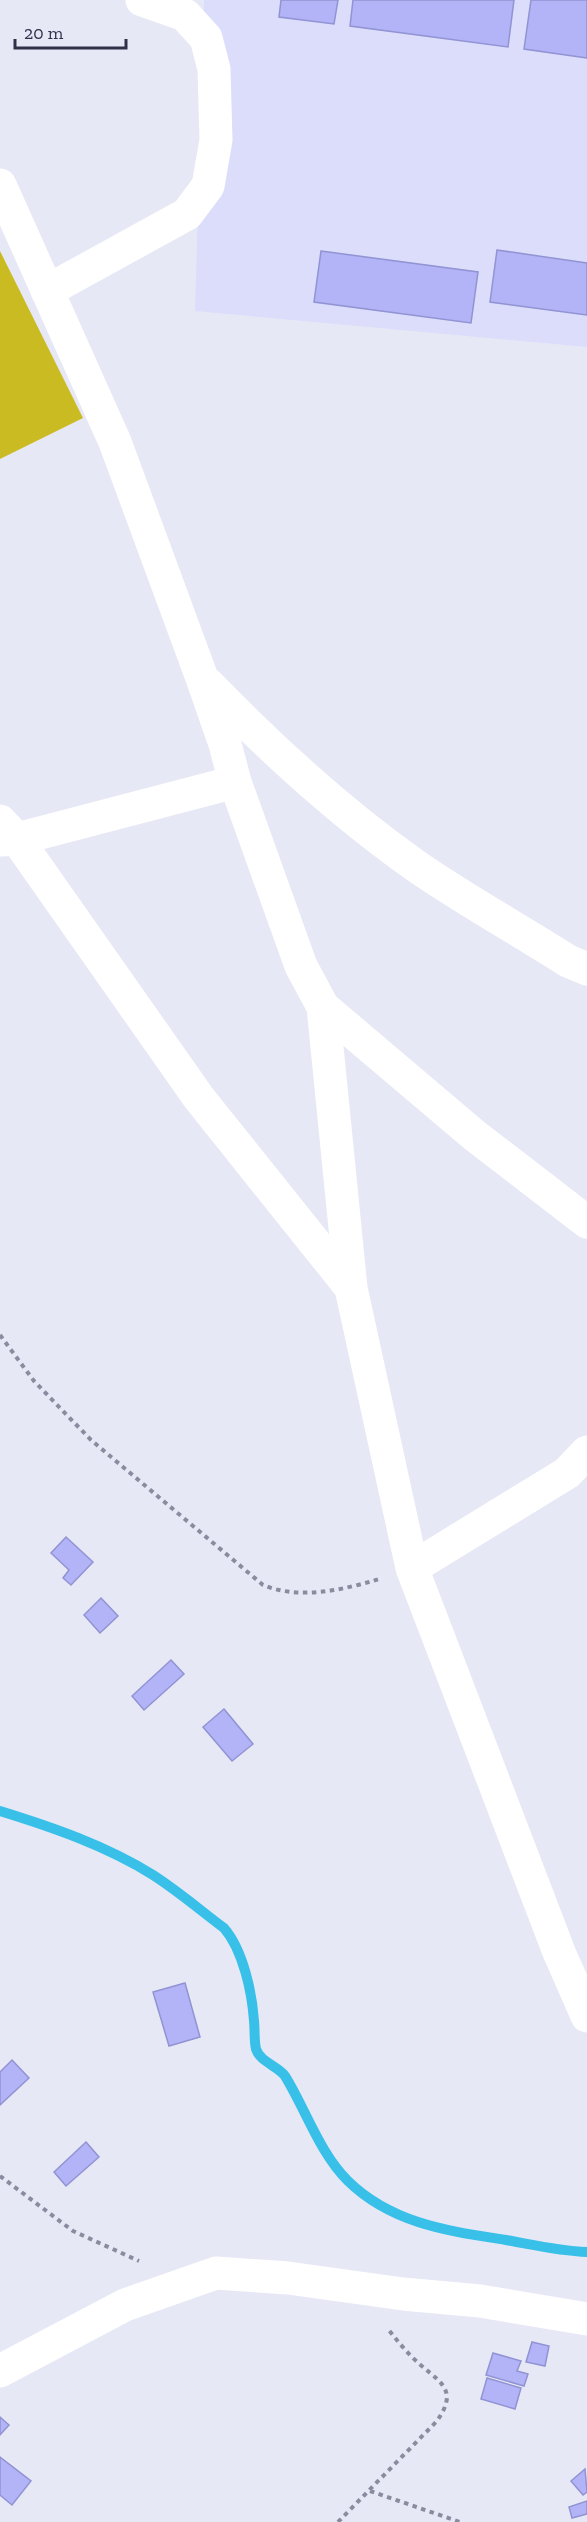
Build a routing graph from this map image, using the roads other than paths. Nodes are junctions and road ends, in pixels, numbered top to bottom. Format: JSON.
{"nodes":[{"id":1,"x":142,"y":0,"type":"edge"},
{"id":2,"x":0,"y":185,"type":"edge"},
{"id":3,"x":47,"y":291,"type":"junction"},
{"id":4,"x":202,"y":678,"type":"junction"},
{"id":5,"x":235,"y":782,"type":"junction"},
{"id":6,"x":6,"y":834,"type":"edge"},
{"id":7,"x":587,"y":969,"type":"edge"},
{"id":8,"x":323,"y":1007,"type":"junction"},
{"id":9,"x":587,"y":1222,"type":"edge"},
{"id":10,"x":351,"y":1288,"type":"junction"},
{"id":11,"x":587,"y":1452,"type":"edge"},
{"id":12,"x":412,"y":1568,"type":"junction"},
{"id":13,"x":587,"y":2016,"type":"edge"},
{"id":14,"x":587,"y":2319,"type":"edge"},
{"id":15,"x":0,"y":2371,"type":"edge"}],
"edges":[{"from":1,"to":3,"type":"street"},
{"from":2,"to":3,"type":"street"},
{"from":3,"to":4,"type":"street"},
{"from":4,"to":5,"type":"street"},
{"from":4,"to":7,"type":"street"},
{"from":5,"to":6,"type":"street"},
{"from":5,"to":8,"type":"street"},
{"from":6,"to":10,"type":"street"},
{"from":8,"to":9,"type":"street"},
{"from":8,"to":10,"type":"street"},
{"from":10,"to":12,"type":"street"},
{"from":11,"to":12,"type":"street"},
{"from":12,"to":13,"type":"street"},
{"from":14,"to":15,"type":"street"}]}
